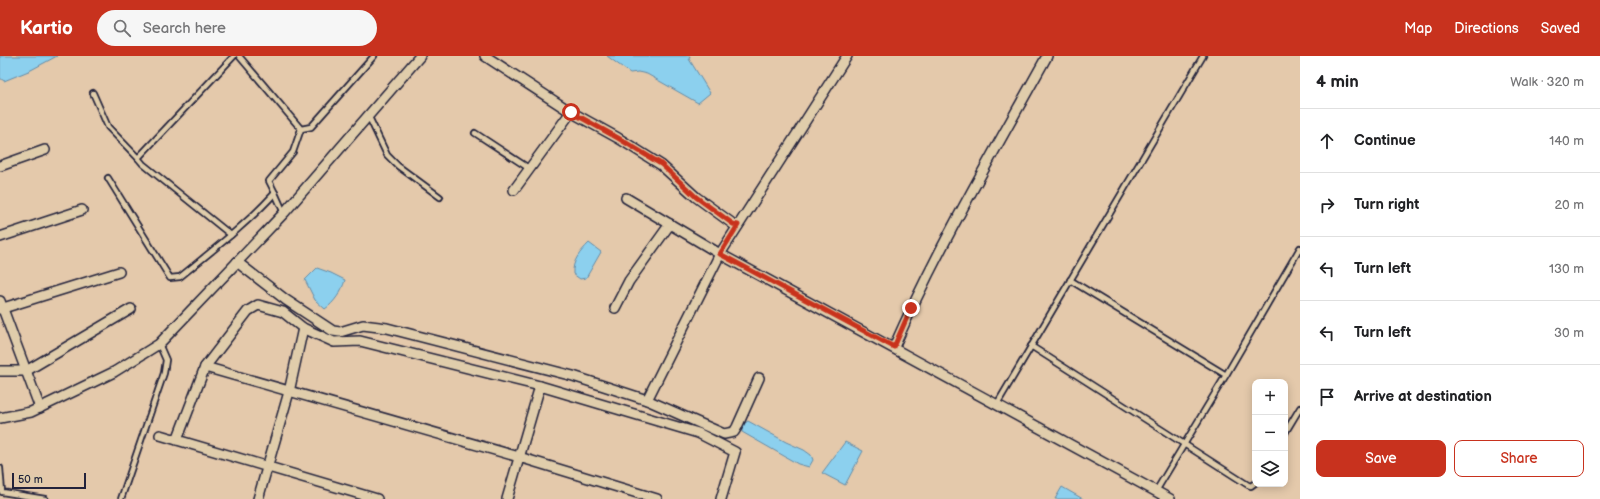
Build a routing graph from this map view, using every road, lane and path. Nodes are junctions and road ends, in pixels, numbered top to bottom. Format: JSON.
{"nodes":[{"id":1,"x":234,"y":56,"type":"edge"},
{"id":2,"x":239,"y":56,"type":"edge"},
{"id":3,"x":374,"y":56,"type":"edge"},
{"id":4,"x":420,"y":56,"type":"edge"},
{"id":5,"x":485,"y":56,"type":"edge"},
{"id":6,"x":847,"y":56,"type":"edge"},
{"id":7,"x":1047,"y":56,"type":"edge"},
{"id":8,"x":1203,"y":56,"type":"edge"},
{"id":9,"x":94,"y":93,"type":"dead end"},
{"id":10,"x":571,"y":112,"type":"junction"},
{"id":11,"x":368,"y":116,"type":"junction"},
{"id":12,"x":301,"y":129,"type":"junction"},
{"id":13,"x":475,"y":132,"type":"dead end"},
{"id":14,"x":45,"y":150,"type":"dead end"},
{"id":15,"x":138,"y":158,"type":"junction"},
{"id":16,"x":0,"y":166,"type":"edge"},
{"id":17,"x":530,"y":169,"type":"junction"},
{"id":18,"x":108,"y":178,"type":"dead end"},
{"id":19,"x":514,"y":190,"type":"dead end"},
{"id":20,"x":275,"y":193,"type":"junction"},
{"id":21,"x":440,"y":198,"type":"dead end"},
{"id":22,"x":626,"y":198,"type":"dead end"},
{"id":23,"x":82,"y":210,"type":"dead end"},
{"id":24,"x":284,"y":212,"type":"junction"},
{"id":25,"x":670,"y":224,"type":"junction"},
{"id":26,"x":738,"y":225,"type":"junction"},
{"id":27,"x":231,"y":235,"type":"junction"},
{"id":28,"x":0,"y":237,"type":"edge"},
{"id":29,"x":1300,"y":248,"type":"edge"},
{"id":30,"x":720,"y":254,"type":"junction"},
{"id":31,"x":237,"y":262,"type":"junction"},
{"id":32,"x":119,"y":272,"type":"dead end"},
{"id":33,"x":1070,"y":280,"type":"junction"},
{"id":34,"x":1,"y":306,"type":"edge"},
{"id":35,"x":615,"y":308,"type":"dead end"},
{"id":36,"x":131,"y":309,"type":"dead end"},
{"id":37,"x":303,"y":328,"type":"junction"},
{"id":38,"x":159,"y":344,"type":"junction"},
{"id":39,"x":1031,"y":346,"type":"junction"},
{"id":40,"x":894,"y":347,"type":"junction"},
{"id":41,"x":206,"y":367,"type":"junction"},
{"id":42,"x":26,"y":370,"type":"junction"},
{"id":43,"x":0,"y":371,"type":"edge"},
{"id":44,"x":1226,"y":375,"type":"junction"},
{"id":45,"x":759,"y":378,"type":"dead end"},
{"id":46,"x":540,"y":386,"type":"junction"},
{"id":47,"x":289,"y":392,"type":"junction"},
{"id":48,"x":647,"y":400,"type":"junction"},
{"id":49,"x":997,"y":404,"type":"junction"},
{"id":50,"x":40,"y":408,"type":"junction"},
{"id":51,"x":1300,"y":408,"type":"edge"},
{"id":52,"x":0,"y":418,"type":"edge"},
{"id":53,"x":1288,"y":428,"type":"edge"},
{"id":54,"x":160,"y":435,"type":"dead end"},
{"id":55,"x":177,"y":440,"type":"junction"},
{"id":56,"x":1185,"y":444,"type":"junction"},
{"id":57,"x":519,"y":457,"type":"junction"},
{"id":58,"x":266,"y":467,"type":"junction"},
{"id":59,"x":0,"y":468,"type":"edge"},
{"id":60,"x":1252,"y":485,"type":"edge"},
{"id":61,"x":1156,"y":491,"type":"junction"},
{"id":62,"x":1,"y":492,"type":"edge"},
{"id":63,"x":45,"y":499,"type":"edge"},
{"id":64,"x":121,"y":499,"type":"edge"},
{"id":65,"x":258,"y":499,"type":"edge"},
{"id":66,"x":378,"y":499,"type":"edge"},
{"id":67,"x":507,"y":499,"type":"edge"},
{"id":68,"x":657,"y":499,"type":"edge"},
{"id":69,"x":721,"y":499,"type":"edge"},
{"id":70,"x":1170,"y":499,"type":"edge"}],
"edges":[{"from":1,"to":15,"type":"lane"},
{"from":2,"to":12,"type":"lane"},
{"from":3,"to":12,"type":"lane"},
{"from":4,"to":11,"type":"street"},
{"from":5,"to":10,"type":"street"},
{"from":6,"to":26,"type":"street"},
{"from":7,"to":40,"type":"street"},
{"from":8,"to":33,"type":"lane"},
{"from":9,"to":15,"type":"lane"},
{"from":10,"to":17,"type":"street"},
{"from":10,"to":26,"type":"street"},
{"from":11,"to":21,"type":"lane"},
{"from":11,"to":24,"type":"street"},
{"from":12,"to":20,"type":"lane"},
{"from":13,"to":17,"type":"lane"},
{"from":14,"to":16,"type":"street"},
{"from":15,"to":27,"type":"lane"},
{"from":17,"to":19,"type":"street"},
{"from":18,"to":27,"type":"lane"},
{"from":20,"to":24,"type":"lane"},
{"from":20,"to":27,"type":"lane"},
{"from":22,"to":25,"type":"street"},
{"from":23,"to":28,"type":"street"},
{"from":24,"to":31,"type":"street"},
{"from":25,"to":30,"type":"street"},
{"from":25,"to":35,"type":"street"},
{"from":26,"to":30,"type":"street"},
{"from":29,"to":44,"type":"lane"},
{"from":30,"to":40,"type":"street"},
{"from":30,"to":48,"type":"street"},
{"from":31,"to":38,"type":"street"},
{"from":31,"to":48,"type":"street"},
{"from":32,"to":34,"type":"street"},
{"from":33,"to":39,"type":"lane"},
{"from":33,"to":44,"type":"lane"},
{"from":34,"to":42,"type":"street"},
{"from":36,"to":42,"type":"street"},
{"from":37,"to":41,"type":"street"},
{"from":37,"to":46,"type":"street"},
{"from":37,"to":47,"type":"street"},
{"from":38,"to":50,"type":"street"},
{"from":38,"to":64,"type":"lane"},
{"from":39,"to":49,"type":"lane"},
{"from":39,"to":56,"type":"lane"},
{"from":40,"to":49,"type":"street"},
{"from":41,"to":47,"type":"street"},
{"from":41,"to":55,"type":"street"},
{"from":42,"to":43,"type":"street"},
{"from":42,"to":50,"type":"street"},
{"from":44,"to":56,"type":"lane"},
{"from":45,"to":48,"type":"street"},
{"from":46,"to":57,"type":"street"},
{"from":46,"to":69,"type":"street"},
{"from":47,"to":57,"type":"street"},
{"from":47,"to":58,"type":"street"},
{"from":49,"to":61,"type":"street"},
{"from":50,"to":52,"type":"street"},
{"from":51,"to":53,"type":"lane"},
{"from":54,"to":55,"type":"street"},
{"from":55,"to":58,"type":"street"},
{"from":56,"to":60,"type":"lane"},
{"from":56,"to":61,"type":"lane"},
{"from":57,"to":67,"type":"street"},
{"from":57,"to":68,"type":"street"},
{"from":58,"to":65,"type":"street"},
{"from":58,"to":66,"type":"street"},
{"from":59,"to":62,"type":"lane"},
{"from":61,"to":70,"type":"street"},
{"from":62,"to":63,"type":"lane"}]}
